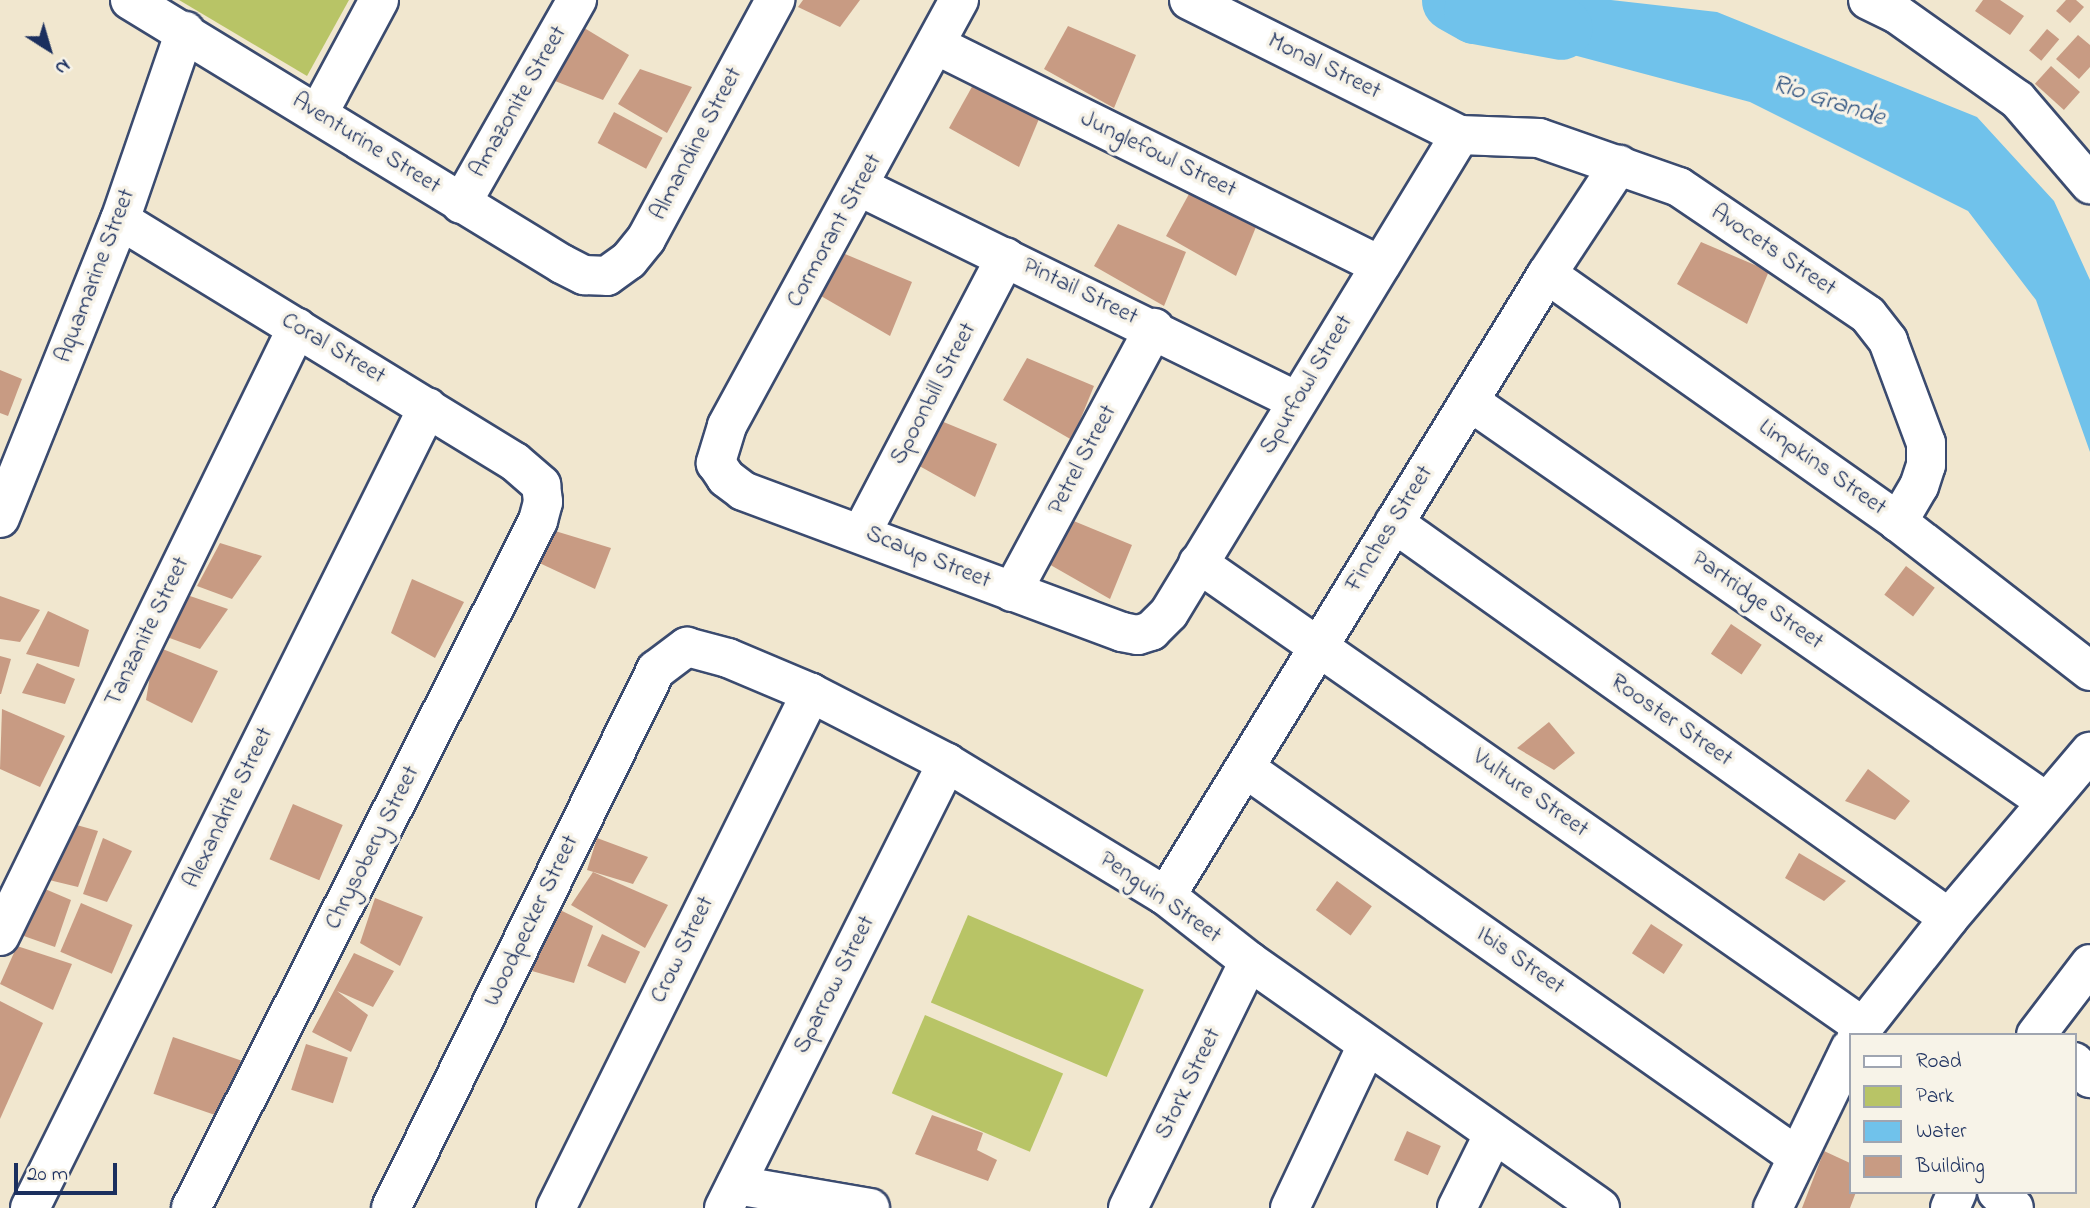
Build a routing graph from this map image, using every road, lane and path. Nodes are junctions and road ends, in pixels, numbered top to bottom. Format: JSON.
{"nodes":[{"id":1,"x":130,"y":0,"type":"edge"},
{"id":2,"x":379,"y":0,"type":"edge"},
{"id":3,"x":577,"y":0,"type":"edge"},
{"id":4,"x":775,"y":0,"type":"edge"},
{"id":5,"x":959,"y":0,"type":"edge"},
{"id":6,"x":1189,"y":0,"type":"edge"},
{"id":7,"x":1880,"y":2,"type":"edge"},
{"id":8,"x":185,"y":31,"type":"junction"},
{"id":9,"x":936,"y":45,"type":"junction"},
{"id":10,"x":318,"y":114,"type":"junction"},
{"id":11,"x":1460,"y":135,"type":"junction"},
{"id":12,"x":1619,"y":165,"type":"junction"},
{"id":13,"x":2090,"y":184,"type":"edge"},
{"id":14,"x":860,"y":187,"type":"junction"},
{"id":15,"x":461,"y":204,"type":"junction"},
{"id":16,"x":120,"y":220,"type":"junction"},
{"id":17,"x":1006,"y":257,"type":"junction"},
{"id":18,"x":1380,"y":265,"type":"junction"},
{"id":19,"x":1547,"y":274,"type":"junction"},
{"id":20,"x":607,"y":276,"type":"joint"},
{"id":21,"x":297,"y":328,"type":"junction"},
{"id":22,"x":1154,"y":328,"type":"junction"},
{"id":23,"x":1297,"y":401,"type":"junction"},
{"id":24,"x":1469,"y":401,"type":"junction"},
{"id":25,"x":428,"y":407,"type":"junction"},
{"id":26,"x":716,"y":463,"type":"joint"},
{"id":27,"x":541,"y":485,"type":"joint"},
{"id":28,"x":0,"y":518,"type":"edge"},
{"id":29,"x":1898,"y":522,"type":"junction"},
{"id":30,"x":1394,"y":523,"type":"junction"},
{"id":31,"x":862,"y":532,"type":"junction"},
{"id":32,"x":1198,"y":563,"type":"junction"},
{"id":33,"x":1012,"y":592,"type":"junction"},
{"id":34,"x":1151,"y":631,"type":"joint"},
{"id":35,"x":1319,"y":646,"type":"junction"},
{"id":36,"x":687,"y":647,"type":"joint"},
{"id":37,"x":2090,"y":671,"type":"edge"},
{"id":38,"x":811,"y":693,"type":"junction"},
{"id":39,"x":2090,"y":752,"type":"edge"},
{"id":40,"x":947,"y":763,"type":"junction"},
{"id":41,"x":1245,"y":768,"type":"junction"},
{"id":42,"x":2045,"y":802,"type":"junction"},
{"id":43,"x":1166,"y":896,"type":"junction"},
{"id":44,"x":1949,"y":918,"type":"junction"},
{"id":45,"x":0,"y":936,"type":"edge"},
{"id":46,"x":1249,"y":961,"type":"junction"},
{"id":47,"x":2090,"y":964,"type":"edge"},
{"id":48,"x":1853,"y":1033,"type":"edge"},
{"id":49,"x":1859,"y":1033,"type":"edge"},
{"id":50,"x":2041,"y":1033,"type":"edge"},
{"id":51,"x":1367,"y":1045,"type":"junction"},
{"id":52,"x":1848,"y":1053,"type":"edge"},
{"id":53,"x":2076,"y":1064,"type":"edge"},
{"id":54,"x":2090,"y":1078,"type":"edge"},
{"id":55,"x":1493,"y":1135,"type":"junction"},
{"id":56,"x":1795,"y":1155,"type":"junction"},
{"id":57,"x":1999,"y":1194,"type":"edge"},
{"id":58,"x":730,"y":1196,"type":"edge"},
{"id":59,"x":30,"y":1208,"type":"edge"},
{"id":60,"x":191,"y":1208,"type":"edge"},
{"id":61,"x":391,"y":1208,"type":"edge"},
{"id":62,"x":556,"y":1208,"type":"edge"},
{"id":63,"x":870,"y":1208,"type":"edge"},
{"id":64,"x":1128,"y":1208,"type":"edge"},
{"id":65,"x":1290,"y":1208,"type":"edge"},
{"id":66,"x":1457,"y":1208,"type":"edge"},
{"id":67,"x":1600,"y":1208,"type":"edge"},
{"id":68,"x":1773,"y":1208,"type":"edge"},
{"id":69,"x":2014,"y":1208,"type":"edge"}],
"edges":[{"from":1,"to":8,"type":"street","name":"Aventurine Street"},
{"from":2,"to":10,"type":"street"},
{"from":3,"to":15,"type":"street","name":"Amazonite Street"},
{"from":4,"to":20,"type":"street","name":"Almandine Street"},
{"from":5,"to":9,"type":"street","name":"Cormorant Street"},
{"from":6,"to":11,"type":"street","name":"Monal Street"},
{"from":7,"to":13,"type":"street"},
{"from":8,"to":10,"type":"street","name":"Aventurine Street"},
{"from":8,"to":16,"type":"street","name":"Aquamarine Street"},
{"from":9,"to":14,"type":"street","name":"Cormorant Street"},
{"from":9,"to":18,"type":"street","name":"Junglefowl Street"},
{"from":10,"to":15,"type":"street","name":"Aventurine Street"},
{"from":11,"to":12,"type":"street","name":"Avocets Street"},
{"from":11,"to":18,"type":"street","name":"Spurfowl Street"},
{"from":12,"to":19,"type":"street","name":"Finches Street"},
{"from":12,"to":29,"type":"street","name":"Avocets Street"},
{"from":14,"to":17,"type":"street","name":"Pintail Street"},
{"from":14,"to":26,"type":"street","name":"Cormorant Street"},
{"from":15,"to":20,"type":"street","name":"Aventurine Street"},
{"from":16,"to":21,"type":"street","name":"Coral Street"},
{"from":16,"to":28,"type":"street","name":"Aquamarine Street"},
{"from":17,"to":22,"type":"street","name":"Pintail Street"},
{"from":17,"to":31,"type":"street","name":"Spoonbill Street"},
{"from":18,"to":23,"type":"street","name":"Spurfowl Street"},
{"from":19,"to":24,"type":"street","name":"Finches Street"},
{"from":19,"to":29,"type":"street","name":"Limpkins Street"},
{"from":21,"to":25,"type":"street","name":"Coral Street"},
{"from":21,"to":45,"type":"street","name":"Tanzanite Street"},
{"from":22,"to":23,"type":"street","name":"Pintail Street"},
{"from":22,"to":33,"type":"street","name":"Petrel Street"},
{"from":23,"to":32,"type":"street","name":"Spurfowl Street"},
{"from":24,"to":30,"type":"street","name":"Finches Street"},
{"from":24,"to":42,"type":"street","name":"Partridge Street"},
{"from":25,"to":27,"type":"street","name":"Coral Street"},
{"from":25,"to":59,"type":"street","name":"Alexandrite Street"},
{"from":26,"to":31,"type":"street","name":"Scaup Street"},
{"from":27,"to":60,"type":"street","name":"Chrysobery Street"},
{"from":29,"to":37,"type":"street","name":"Limpkins Street"},
{"from":30,"to":35,"type":"street","name":"Finches Street"},
{"from":30,"to":44,"type":"street","name":"Rooster Street"},
{"from":31,"to":33,"type":"street","name":"Scaup Street"},
{"from":32,"to":34,"type":"street","name":"Spurfowl Street"},
{"from":32,"to":35,"type":"street","name":"Vulture Street"},
{"from":33,"to":34,"type":"street","name":"Scaup Street"},
{"from":35,"to":41,"type":"street","name":"Finches Street"},
{"from":35,"to":48,"type":"street","name":"Vulture Street"},
{"from":36,"to":38,"type":"street","name":"Penguin Street"},
{"from":36,"to":61,"type":"street","name":"Woodpecker Street"},
{"from":38,"to":40,"type":"street","name":"Penguin Street"},
{"from":38,"to":62,"type":"street","name":"Crow Street"},
{"from":39,"to":42,"type":"street"},
{"from":40,"to":43,"type":"street","name":"Penguin Street"},
{"from":40,"to":58,"type":"street","name":"Sparrow Street"},
{"from":41,"to":43,"type":"street","name":"Finches Street"},
{"from":41,"to":56,"type":"street","name":"Ibis Street"},
{"from":42,"to":44,"type":"street"},
{"from":43,"to":46,"type":"street","name":"Penguin Street"},
{"from":44,"to":49,"type":"street"},
{"from":46,"to":51,"type":"street","name":"Penguin Street"},
{"from":46,"to":64,"type":"street","name":"Stork Street"},
{"from":47,"to":50,"type":"street"},
{"from":51,"to":55,"type":"street","name":"Penguin Street"},
{"from":51,"to":65,"type":"street"},
{"from":52,"to":56,"type":"street"},
{"from":53,"to":54,"type":"street"},
{"from":55,"to":66,"type":"street"},
{"from":55,"to":67,"type":"street","name":"Penguin Street"},
{"from":56,"to":68,"type":"street"},
{"from":57,"to":69,"type":"street"},
{"from":58,"to":63,"type":"street"}]}
